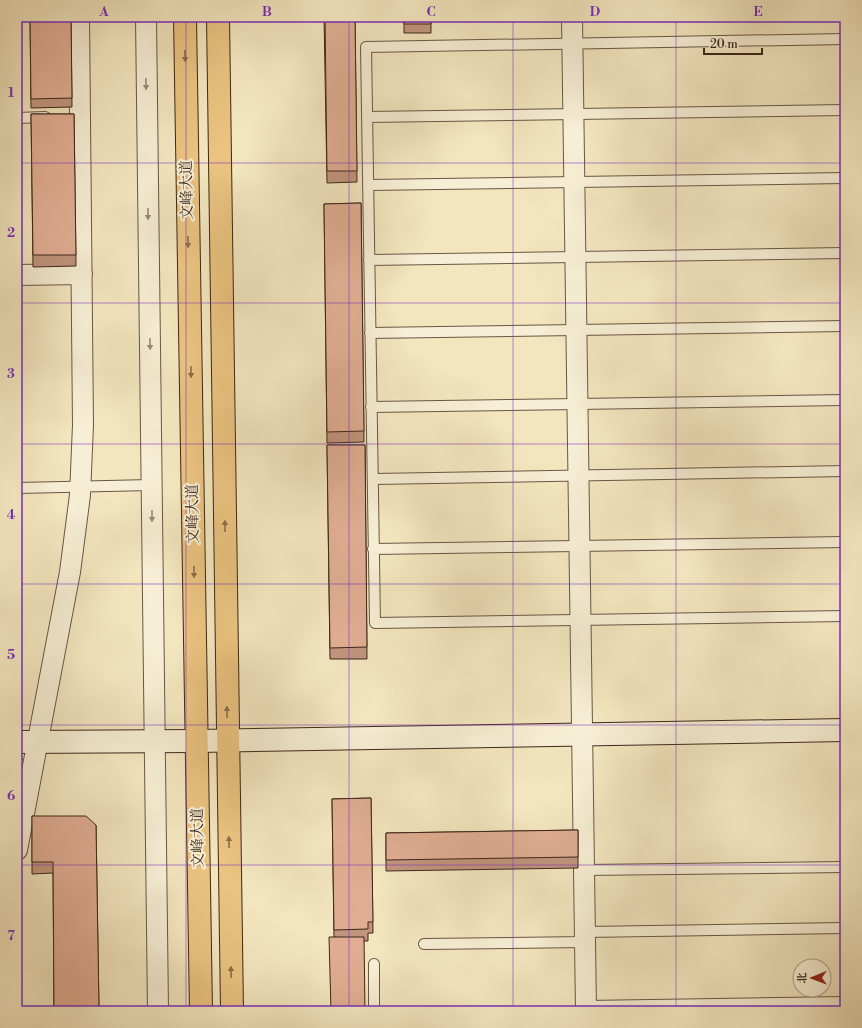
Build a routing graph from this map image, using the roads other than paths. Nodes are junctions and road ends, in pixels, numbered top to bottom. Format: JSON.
{"nodes":[{"id":1,"x":79,"y":17,"type":"edge"},
{"id":2,"x":146,"y":17,"type":"edge"},
{"id":3,"x":185,"y":17,"type":"edge"},
{"id":4,"x":218,"y":17,"type":"edge"},
{"id":5,"x":572,"y":17,"type":"edge"},
{"id":6,"x":845,"y":39,"type":"edge"},
{"id":7,"x":572,"y":44,"type":"junction"},
{"id":8,"x":845,"y":110,"type":"edge"},
{"id":9,"x":573,"y":114,"type":"junction"},
{"id":10,"x":57,"y":117,"type":"edge"},
{"id":11,"x":367,"y":117,"type":"junction"},
{"id":12,"x":17,"y":118,"type":"edge"},
{"id":13,"x":845,"y":178,"type":"edge"},
{"id":14,"x":574,"y":182,"type":"junction"},
{"id":15,"x":368,"y":185,"type":"junction"},
{"id":16,"x":845,"y":253,"type":"edge"},
{"id":17,"x":575,"y":257,"type":"junction"},
{"id":18,"x":369,"y":260,"type":"junction"},
{"id":19,"x":82,"y":274,"type":"junction"},
{"id":20,"x":17,"y":275,"type":"edge"},
{"id":21,"x":845,"y":326,"type":"edge"},
{"id":22,"x":576,"y":330,"type":"junction"},
{"id":23,"x":370,"y":333,"type":"junction"},
{"id":24,"x":845,"y":400,"type":"edge"},
{"id":25,"x":577,"y":404,"type":"junction"},
{"id":26,"x":371,"y":407,"type":"junction"},
{"id":27,"x":845,"y":471,"type":"edge"},
{"id":28,"x":578,"y":476,"type":"junction"},
{"id":29,"x":373,"y":479,"type":"junction"},
{"id":30,"x":152,"y":485,"type":"junction"},
{"id":31,"x":80,"y":486,"type":"junction"},
{"id":32,"x":17,"y":488,"type":"edge"},
{"id":33,"x":845,"y":542,"type":"edge"},
{"id":34,"x":579,"y":546,"type":"junction"},
{"id":35,"x":374,"y":549,"type":"junction"},
{"id":36,"x":845,"y":616,"type":"edge"},
{"id":37,"x":580,"y":620,"type":"junction"},
{"id":38,"x":845,"y":730,"type":"edge"},
{"id":39,"x":582,"y":733,"type":"junction"},
{"id":40,"x":228,"y":740,"type":"junction"},
{"id":41,"x":27,"y":741,"type":"edge"},
{"id":42,"x":154,"y":741,"type":"junction"},
{"id":43,"x":197,"y":741,"type":"junction"},
{"id":44,"x":17,"y":850,"type":"edge"},
{"id":45,"x":845,"y":867,"type":"edge"},
{"id":46,"x":584,"y":870,"type":"junction"},
{"id":47,"x":845,"y":928,"type":"edge"},
{"id":48,"x":585,"y":937,"type":"junction"},
{"id":49,"x":424,"y":944,"type":"dead end"},
{"id":50,"x":374,"y":964,"type":"dead end"},
{"id":51,"x":845,"y":1002,"type":"edge"},
{"id":52,"x":586,"y":1008,"type":"edge"},
{"id":53,"x":158,"y":1011,"type":"edge"},
{"id":54,"x":200,"y":1011,"type":"edge"},
{"id":55,"x":232,"y":1011,"type":"edge"},
{"id":56,"x":374,"y":1011,"type":"edge"}],
"edges":[{"from":1,"to":19,"type":"street"},
{"from":2,"to":30,"type":"street","one_way":true},
{"from":3,"to":43,"type":"main road","name":"文峰大道","one_way":true},
{"from":40,"to":4,"type":"main road","name":"文峰大道","one_way":true},
{"from":5,"to":7,"type":"street"},
{"from":6,"to":7,"type":"lane"},
{"from":7,"to":9,"type":"street"},
{"from":7,"to":11,"type":"lane"},
{"from":8,"to":9,"type":"lane"},
{"from":9,"to":11,"type":"lane"},
{"from":9,"to":14,"type":"street"},
{"from":10,"to":12,"type":"lane"},
{"from":11,"to":15,"type":"lane"},
{"from":13,"to":14,"type":"lane"},
{"from":14,"to":15,"type":"lane"},
{"from":14,"to":17,"type":"street"},
{"from":15,"to":18,"type":"lane"},
{"from":16,"to":17,"type":"lane"},
{"from":17,"to":18,"type":"lane"},
{"from":17,"to":22,"type":"street"},
{"from":18,"to":23,"type":"lane"},
{"from":19,"to":20,"type":"street"},
{"from":19,"to":31,"type":"street"},
{"from":21,"to":22,"type":"lane"},
{"from":22,"to":23,"type":"lane"},
{"from":22,"to":25,"type":"street"},
{"from":23,"to":26,"type":"lane"},
{"from":24,"to":25,"type":"lane"},
{"from":25,"to":26,"type":"lane"},
{"from":25,"to":28,"type":"street"},
{"from":26,"to":29,"type":"lane"},
{"from":27,"to":28,"type":"lane"},
{"from":28,"to":29,"type":"lane"},
{"from":28,"to":34,"type":"street"},
{"from":29,"to":35,"type":"lane"},
{"from":30,"to":31,"type":"lane"},
{"from":30,"to":42,"type":"street","one_way":true},
{"from":31,"to":32,"type":"lane"},
{"from":31,"to":41,"type":"street"},
{"from":33,"to":34,"type":"lane"},
{"from":34,"to":35,"type":"lane"},
{"from":34,"to":37,"type":"street"},
{"from":35,"to":37,"type":"lane"},
{"from":36,"to":37,"type":"lane"},
{"from":37,"to":39,"type":"street"},
{"from":38,"to":39,"type":"street"},
{"from":39,"to":40,"type":"street"},
{"from":39,"to":46,"type":"street"},
{"from":40,"to":43,"type":"street"},
{"from":55,"to":40,"type":"main road","name":"文峰大道","one_way":true},
{"from":41,"to":42,"type":"street"},
{"from":41,"to":44,"type":"street"},
{"from":42,"to":43,"type":"street"},
{"from":42,"to":53,"type":"street"},
{"from":43,"to":54,"type":"main road","name":"文峰大道"},
{"from":45,"to":46,"type":"lane"},
{"from":46,"to":48,"type":"street"},
{"from":47,"to":48,"type":"lane"},
{"from":48,"to":49,"type":"lane"},
{"from":48,"to":52,"type":"street"},
{"from":50,"to":56,"type":"lane"},
{"from":51,"to":52,"type":"lane"}]}
